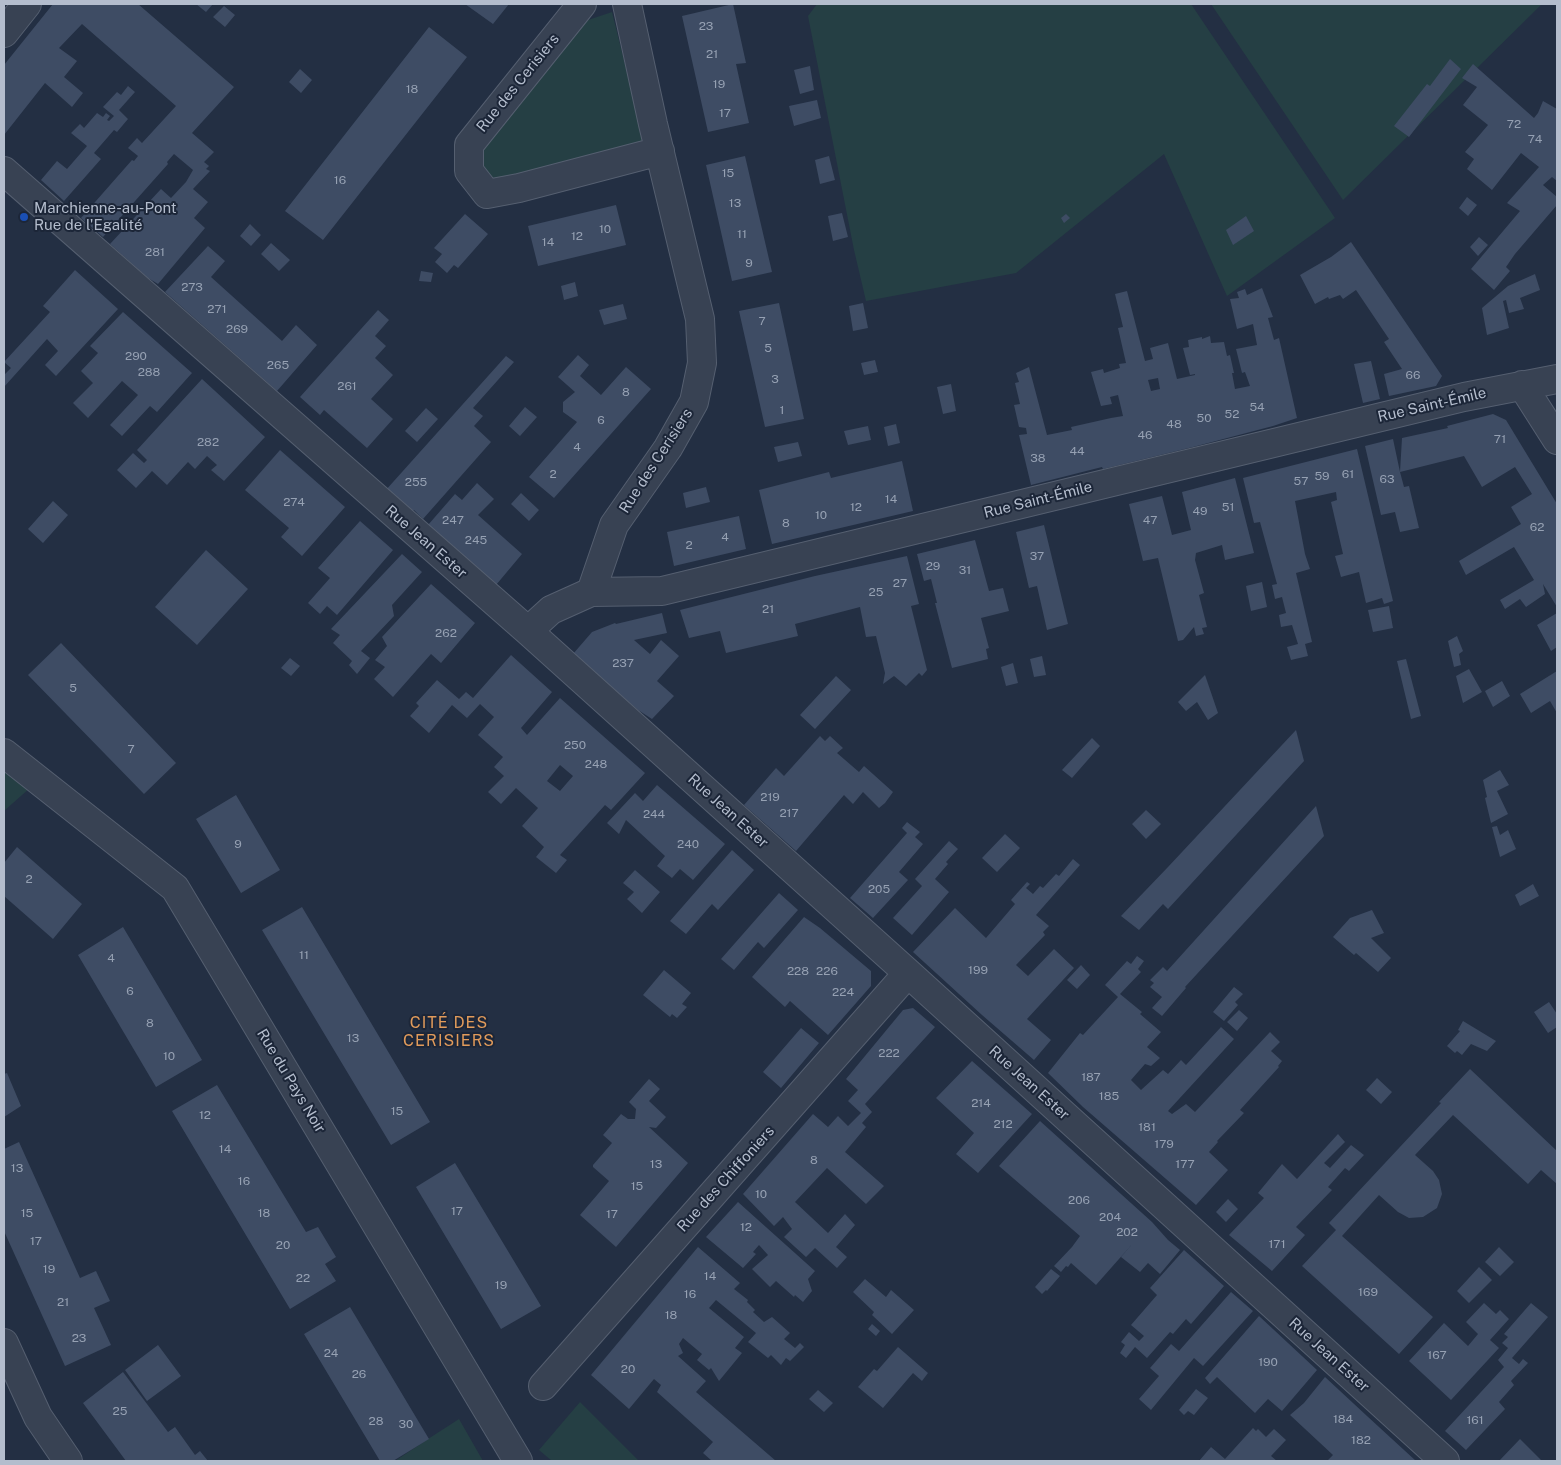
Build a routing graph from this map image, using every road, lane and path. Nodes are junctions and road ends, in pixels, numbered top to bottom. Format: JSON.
{"nodes":[{"id":1,"x":27,"y":4,"type":"edge"},
{"id":2,"x":582,"y":4,"type":"edge"},
{"id":3,"x":627,"y":4,"type":"edge"},
{"id":4,"x":4,"y":33,"type":"edge"},
{"id":5,"x":660,"y":151,"type":"junction"},
{"id":6,"x":4,"y":171,"type":"edge"},
{"id":7,"x":1557,"y":379,"type":"edge"},
{"id":8,"x":1522,"y":386,"type":"junction"},
{"id":9,"x":1557,"y":440,"type":"edge"},
{"id":10,"x":591,"y":592,"type":"junction"},
{"id":11,"x":528,"y":632,"type":"junction"},
{"id":12,"x":4,"y":753,"type":"edge"},
{"id":13,"x":908,"y":973,"type":"junction"},
{"id":14,"x":4,"y":1343,"type":"edge"},
{"id":15,"x":543,"y":1386,"type":"dead end"},
{"id":16,"x":68,"y":1461,"type":"edge"},
{"id":17,"x":518,"y":1461,"type":"edge"},
{"id":18,"x":1445,"y":1461,"type":"edge"}],
"edges":[{"from":1,"to":4,"type":"street"},
{"from":2,"to":5,"type":"street","name":"Rue des Cerisiers"},
{"from":3,"to":5,"type":"street","name":"Rue des Cerisiers"},
{"from":5,"to":10,"type":"street","name":"Rue des Cerisiers"},
{"from":6,"to":11,"type":"street","name":"Rue Jean Ester"},
{"from":7,"to":8,"type":"street","name":"Rue Saint-Émile"},
{"from":8,"to":9,"type":"street"},
{"from":8,"to":10,"type":"street","name":"Rue Saint-Émile"},
{"from":10,"to":11,"type":"street","name":"Rue Saint-Émile"},
{"from":11,"to":13,"type":"street","name":"Rue Jean Ester"},
{"from":12,"to":17,"type":"street","name":"Rue du Pays Noir"},
{"from":13,"to":15,"type":"street","name":"Rue des Chiffoniers"},
{"from":13,"to":18,"type":"street","name":"Rue Jean Ester"},
{"from":14,"to":16,"type":"street"}]}
